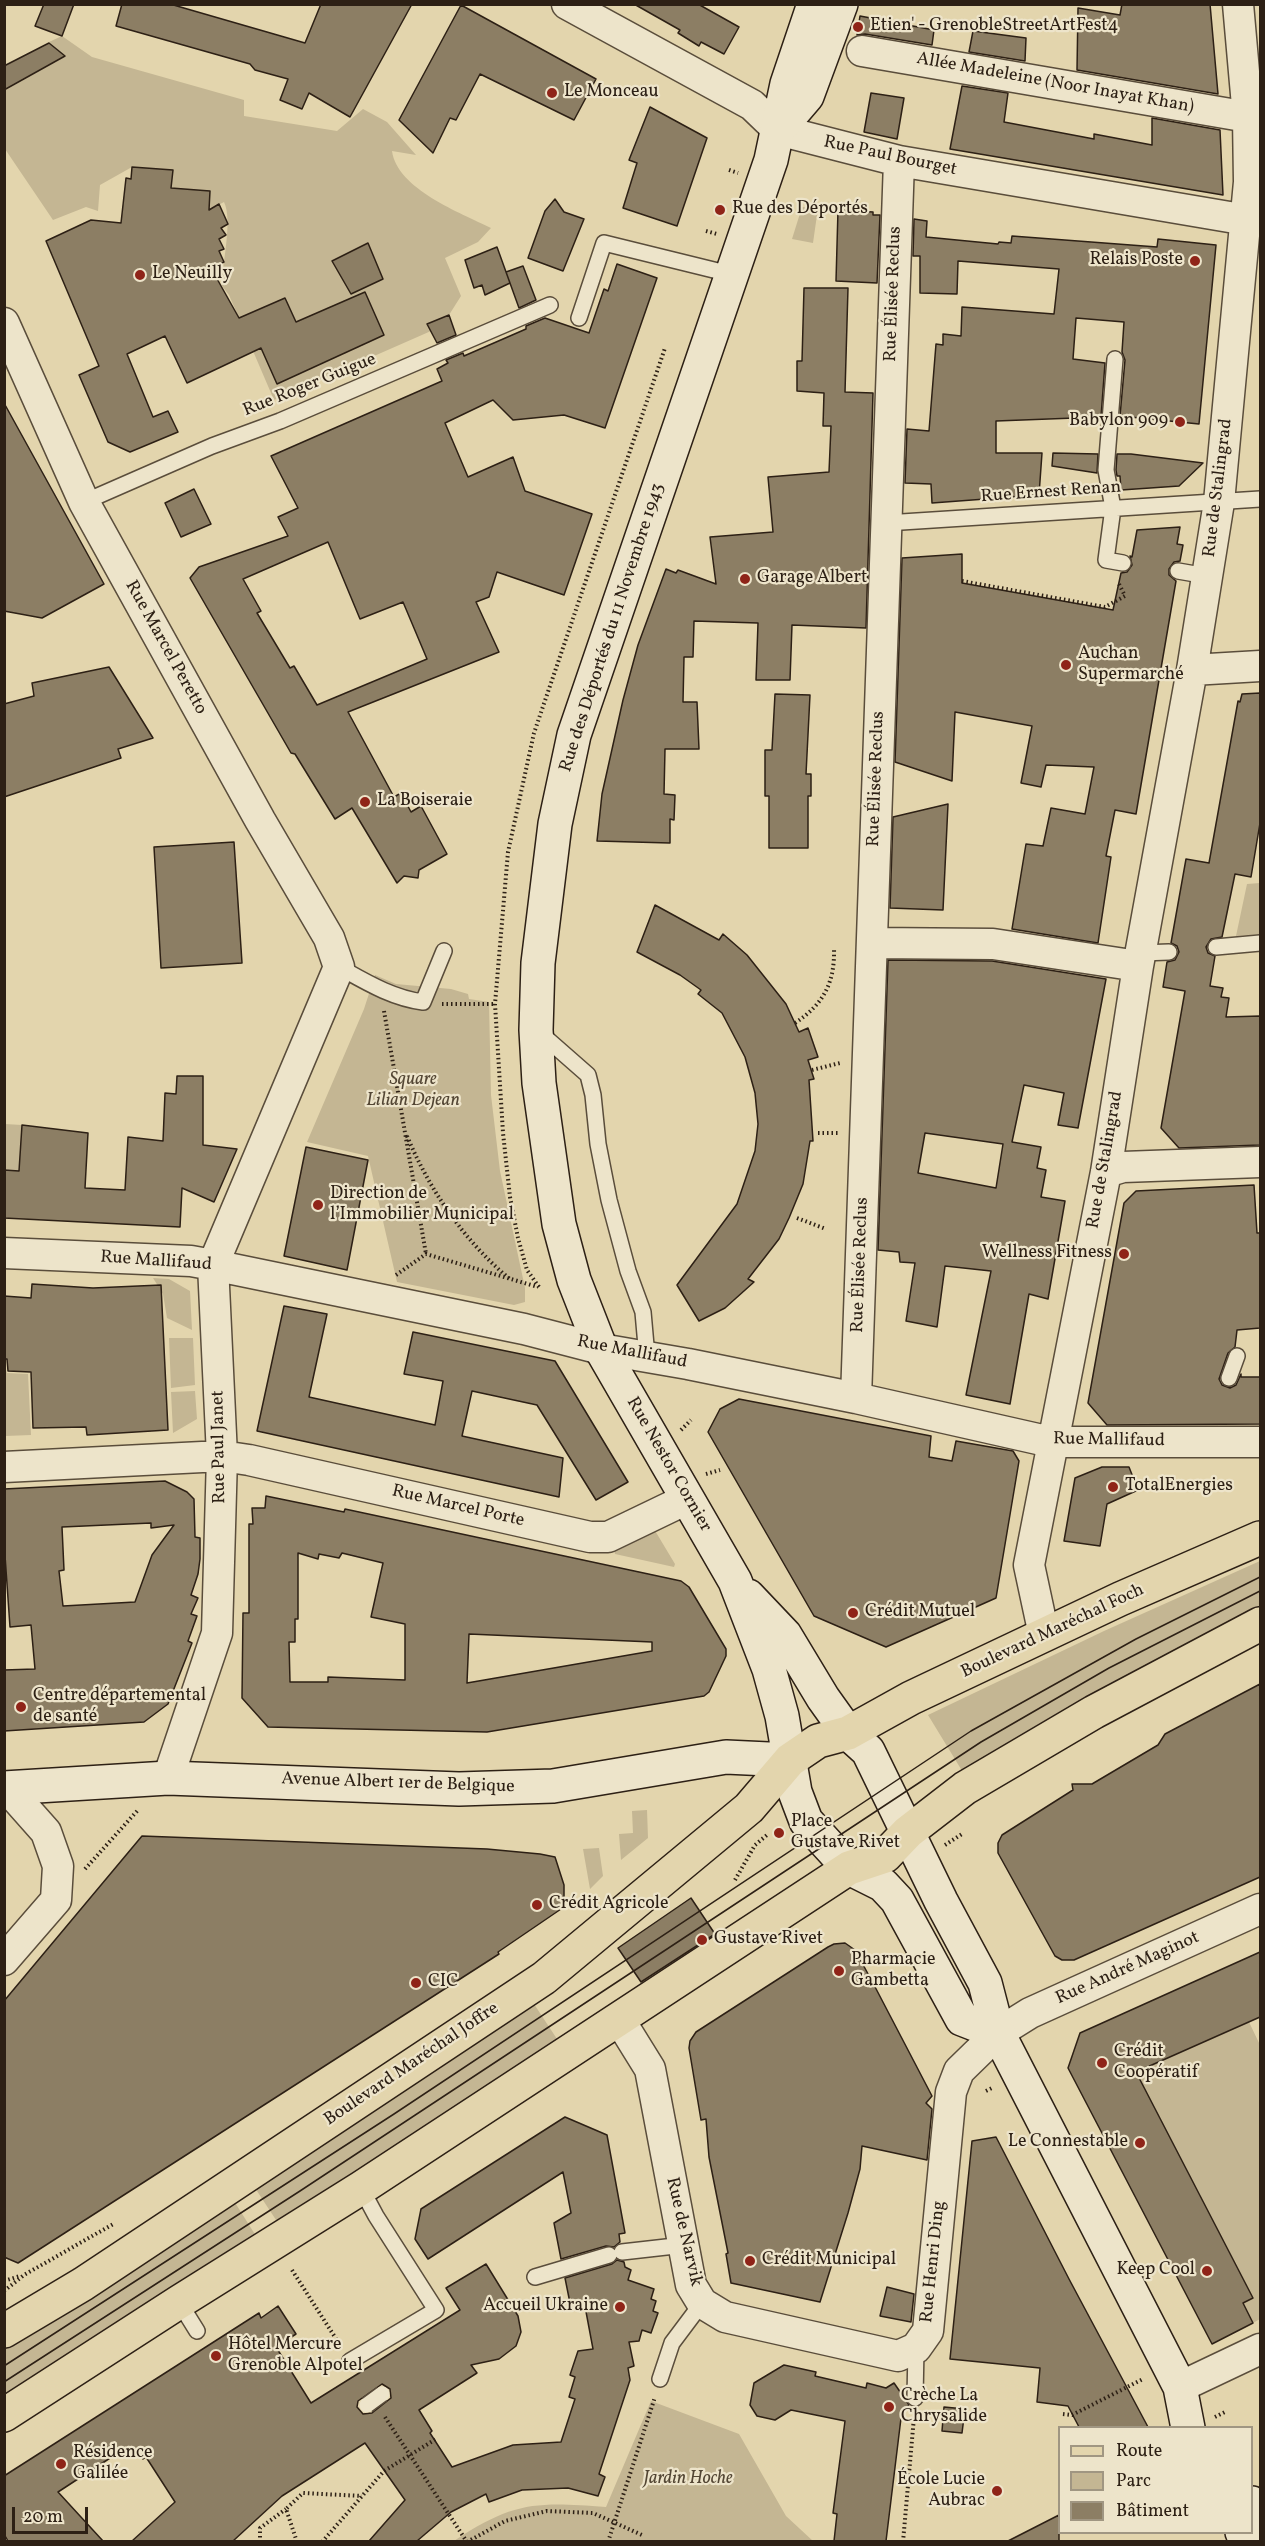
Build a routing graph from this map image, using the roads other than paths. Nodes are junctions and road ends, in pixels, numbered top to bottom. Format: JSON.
{"nodes":[{"id":1,"x":567,"y":4,"type":"edge"},
{"id":2,"x":814,"y":4,"type":"edge"},
{"id":3,"x":841,"y":4,"type":"edge"},
{"id":4,"x":1238,"y":4,"type":"edge"},
{"id":5,"x":862,"y":51,"type":"dead end"},
{"id":6,"x":1248,"y":117,"type":"junction"},
{"id":7,"x":778,"y":130,"type":"junction"},
{"id":8,"x":899,"y":161,"type":"junction"},
{"id":9,"x":1247,"y":220,"type":"junction"},
{"id":10,"x":730,"y":274,"type":"junction"},
{"id":11,"x":550,"y":306,"type":"dead end"},
{"id":12,"x":579,"y":318,"type":"dead end"},
{"id":13,"x":4,"y":323,"type":"edge"},
{"id":14,"x":1114,"y":359,"type":"dead end"},
{"id":15,"x":1260,"y":499,"type":"edge"},
{"id":16,"x":84,"y":502,"type":"junction"},
{"id":17,"x":1219,"y":502,"type":"junction"},
{"id":18,"x":1113,"y":508,"type":"junction"},
{"id":19,"x":886,"y":523,"type":"junction"},
{"id":20,"x":1123,"y":563,"type":"dead end"},
{"id":21,"x":1178,"y":571,"type":"dead end"},
{"id":22,"x":1207,"y":576,"type":"junction"},
{"id":23,"x":1260,"y":666,"type":"edge"},
{"id":24,"x":1192,"y":670,"type":"junction"},
{"id":25,"x":872,"y":943,"type":"junction"},
{"id":26,"x":1260,"y":943,"type":"edge"},
{"id":27,"x":1216,"y":947,"type":"dead end"},
{"id":28,"x":444,"y":951,"type":"dead end"},
{"id":29,"x":1149,"y":957,"type":"junction"},
{"id":30,"x":339,"y":967,"type":"junction"},
{"id":31,"x":536,"y":1030,"type":"junction"},
{"id":32,"x":1260,"y":1162,"type":"edge"},
{"id":33,"x":1106,"y":1172,"type":"junction"},
{"id":34,"x":4,"y":1253,"type":"edge"},
{"id":35,"x":213,"y":1265,"type":"junction"},
{"id":36,"x":601,"y":1349,"type":"junction"},
{"id":37,"x":1237,"y":1356,"type":"dead end"},
{"id":38,"x":647,"y":1357,"type":"junction"},
{"id":39,"x":1229,"y":1378,"type":"dead end"},
{"id":40,"x":856,"y":1398,"type":"junction"},
{"id":41,"x":1051,"y":1442,"type":"junction"},
{"id":42,"x":1260,"y":1443,"type":"edge"},
{"id":43,"x":222,"y":1456,"type":"junction"},
{"id":44,"x":4,"y":1467,"type":"edge"},
{"id":45,"x":695,"y":1487,"type":"junction"},
{"id":46,"x":1260,"y":1538,"type":"edge"},
{"id":47,"x":735,"y":1581,"type":"junction"},
{"id":48,"x":1260,"y":1624,"type":"edge"},
{"id":49,"x":1044,"y":1635,"type":"junction"},
{"id":50,"x":848,"y":1733,"type":"junction"},
{"id":51,"x":790,"y":1760,"type":"junction"},
{"id":52,"x":168,"y":1778,"type":"junction"},
{"id":53,"x":6,"y":1788,"type":"edge"},
{"id":54,"x":908,"y":1832,"type":"junction"},
{"id":55,"x":849,"y":1868,"type":"junction"},
{"id":56,"x":1260,"y":1909,"type":"edge"},
{"id":57,"x":4,"y":1960,"type":"edge"},
{"id":58,"x":619,"y":2019,"type":"junction"},
{"id":59,"x":998,"y":2033,"type":"junction"},
{"id":60,"x":368,"y":2202,"type":"junction"},
{"id":61,"x":684,"y":2245,"type":"junction"},
{"id":62,"x":535,"y":2277,"type":"dead end"},
{"id":63,"x":179,"y":2302,"type":"junction"},
{"id":64,"x":702,"y":2303,"type":"junction"},
{"id":65,"x":4,"y":2331,"type":"edge"},
{"id":66,"x":197,"y":2331,"type":"dead end"},
{"id":67,"x":916,"y":2349,"type":"junction"},
{"id":68,"x":1260,"y":2349,"type":"edge"},
{"id":69,"x":350,"y":2361,"type":"road end"},
{"id":70,"x":660,"y":2379,"type":"road end"},
{"id":71,"x":1180,"y":2387,"type":"junction"},
{"id":72,"x":382,"y":2394,"type":"dead end"},
{"id":73,"x":915,"y":2398,"type":"road end"},
{"id":74,"x":374,"y":2408,"type":"road end"},
{"id":75,"x":4,"y":2415,"type":"edge"},
{"id":76,"x":1188,"y":2426,"type":"edge"},
{"id":77,"x":1212,"y":2426,"type":"edge"}],
"edges":[{"from":1,"to":7,"type":"street","name":"Rue Paul Bourget"},
{"from":2,"to":7,"type":"street","name":"Rue des Déportés du 11 Novembre 1943"},
{"from":3,"to":7,"type":"street","name":"Rue des Déportés du 11 Novembre 1943"},
{"from":4,"to":6,"type":"street","name":"Rue de Stalingrad"},
{"from":5,"to":6,"type":"street","name":"Allée Madeleine (Noor Inayat Khan)"},
{"from":6,"to":9,"type":"street","name":"Rue de Stalingrad"},
{"from":7,"to":8,"type":"street","name":"Rue Paul Bourget"},
{"from":7,"to":10,"type":"street","name":"Rue des Déportés du 11 Novembre 1943"},
{"from":8,"to":9,"type":"street","name":"Rue Paul Bourget"},
{"from":8,"to":19,"type":"street","name":"Rue Élisée Reclus"},
{"from":9,"to":17,"type":"street","name":"Rue de Stalingrad"},
{"from":10,"to":12,"type":"lane"},
{"from":10,"to":31,"type":"street","name":"Rue des Déportés du 11 Novembre 1943"},
{"from":11,"to":16,"type":"lane","name":"Rue Roger Guigue"},
{"from":13,"to":16,"type":"street","name":"Rue Marcel Peretto"},
{"from":14,"to":18,"type":"lane"},
{"from":15,"to":17,"type":"lane","name":"Rue Ernest Renan"},
{"from":16,"to":30,"type":"street","name":"Rue Marcel Peretto"},
{"from":17,"to":18,"type":"lane","name":"Rue Ernest Renan"},
{"from":17,"to":22,"type":"street","name":"Rue de Stalingrad"},
{"from":18,"to":19,"type":"lane","name":"Rue Ernest Renan"},
{"from":18,"to":20,"type":"lane"},
{"from":19,"to":25,"type":"street","name":"Rue Élisée Reclus"},
{"from":21,"to":22,"type":"lane"},
{"from":22,"to":24,"type":"street","name":"Rue de Stalingrad"},
{"from":23,"to":24,"type":"street"},
{"from":24,"to":29,"type":"street","name":"Rue de Stalingrad"},
{"from":25,"to":29,"type":"street"},
{"from":25,"to":40,"type":"street","name":"Rue Élisée Reclus"},
{"from":26,"to":27,"type":"lane"},
{"from":28,"to":30,"type":"lane"},
{"from":29,"to":33,"type":"street","name":"Rue de Stalingrad"},
{"from":30,"to":35,"type":"street","name":"Rue Paul Janet"},
{"from":31,"to":36,"type":"street","name":"Rue des Déportés du 11 Novembre 1943"},
{"from":31,"to":38,"type":"lane"},
{"from":32,"to":33,"type":"street"},
{"from":33,"to":41,"type":"street","name":"Rue de Stalingrad"},
{"from":34,"to":35,"type":"street","name":"Rue Mallifaud"},
{"from":35,"to":36,"type":"street","name":"Rue Mallifaud"},
{"from":35,"to":43,"type":"street","name":"Rue Paul Janet"},
{"from":36,"to":38,"type":"street","name":"Rue Mallifaud"},
{"from":36,"to":45,"type":"street","name":"Rue Nestor Cornier"},
{"from":37,"to":39,"type":"lane"},
{"from":38,"to":40,"type":"street","name":"Rue Mallifaud"},
{"from":40,"to":41,"type":"street","name":"Rue Mallifaud"},
{"from":41,"to":42,"type":"street","name":"Rue Mallifaud"},
{"from":41,"to":49,"type":"street","name":"Rue de Stalingrad"},
{"from":43,"to":44,"type":"street","name":"Rue Marcel Porte"},
{"from":43,"to":45,"type":"street","name":"Rue Marcel Porte"},
{"from":43,"to":52,"type":"street","name":"Rue Paul Janet"},
{"from":45,"to":47,"type":"street","name":"Rue Nestor Cornier"},
{"from":46,"to":49,"type":"main road","name":"Boulevard Maréchal Foch"},
{"from":47,"to":50,"type":"street","name":"Rue Nestor Cornier"},
{"from":47,"to":51,"type":"street","name":"Rue Nestor Cornier"},
{"from":48,"to":54,"type":"main road"},
{"from":49,"to":50,"type":"main road","name":"Boulevard Maréchal Foch"},
{"from":50,"to":51,"type":"main road"},
{"from":50,"to":54,"type":"street"},
{"from":51,"to":52,"type":"street","name":"Avenue Albert 1er de Belgique"},
{"from":51,"to":55,"type":"street"},
{"from":51,"to":65,"type":"main road","name":"Boulevard Maréchal Joffre"},
{"from":52,"to":53,"type":"street","name":"Avenue Albert 1er de Belgique"},
{"from":53,"to":57,"type":"street"},
{"from":54,"to":55,"type":"main road"},
{"from":54,"to":59,"type":"street"},
{"from":55,"to":58,"type":"main road"},
{"from":55,"to":59,"type":"street"},
{"from":56,"to":59,"type":"street","name":"Rue André Maginot"},
{"from":58,"to":60,"type":"main road"},
{"from":58,"to":61,"type":"street","name":"Rue de Narvik"},
{"from":59,"to":67,"type":"street","name":"Rue Henri Ding"},
{"from":59,"to":71,"type":"street"},
{"from":60,"to":63,"type":"main road"},
{"from":60,"to":69,"type":"lane"},
{"from":61,"to":62,"type":"lane"},
{"from":61,"to":64,"type":"street","name":"Rue de Narvik"},
{"from":63,"to":66,"type":"lane"},
{"from":63,"to":75,"type":"main road"},
{"from":64,"to":67,"type":"street","name":"Rue de Narvik"},
{"from":64,"to":70,"type":"lane"},
{"from":67,"to":73,"type":"lane","name":"Rue Henri Ding"},
{"from":68,"to":71,"type":"street"},
{"from":71,"to":76,"type":"street"},
{"from":71,"to":77,"type":"street"},
{"from":72,"to":74,"type":"lane","bridge":true}]}
